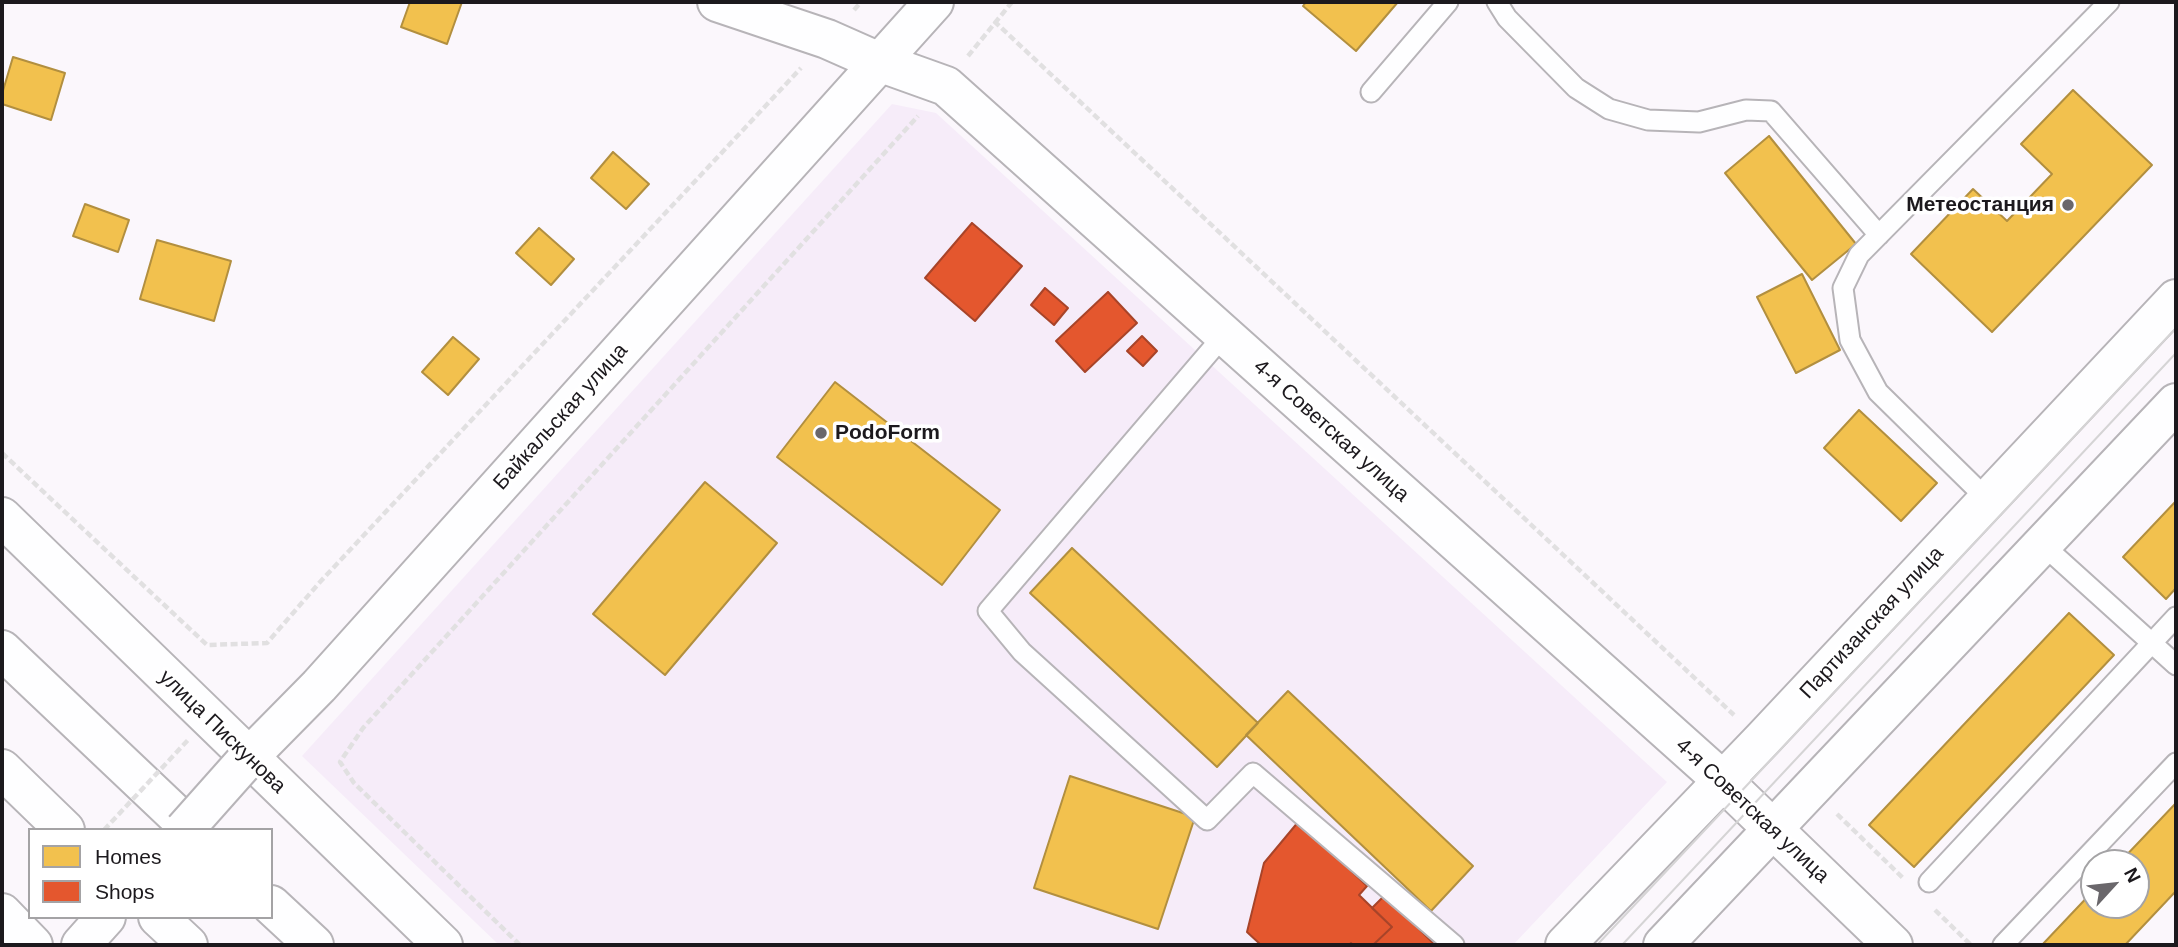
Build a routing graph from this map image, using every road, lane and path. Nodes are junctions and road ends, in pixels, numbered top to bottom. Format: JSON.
{"nodes":[{"id":1,"x":717,"y":2,"type":"edge"},
{"id":2,"x":862,"y":2,"type":"edge"},
{"id":3,"x":934,"y":2,"type":"edge"},
{"id":4,"x":1012,"y":2,"type":"edge"},
{"id":5,"x":1448,"y":2,"type":"edge"},
{"id":6,"x":1497,"y":2,"type":"edge"},
{"id":7,"x":2109,"y":2,"type":"edge"},
{"id":8,"x":995,"y":21,"type":"junction"},
{"id":9,"x":827,"y":39,"type":"junction"},
{"id":10,"x":879,"y":62,"type":"junction"},
{"id":11,"x":946,"y":86,"type":"junction"},
{"id":12,"x":1371,"y":92,"type":"dead end"},
{"id":13,"x":1879,"y":235,"type":"junction"},
{"id":14,"x":2176,"y":299,"type":"edge"},
{"id":15,"x":1224,"y":335,"type":"junction"},
{"id":16,"x":2176,"y":403,"type":"edge"},
{"id":17,"x":2,"y":453,"type":"edge"},
{"id":18,"x":1988,"y":500,"type":"junction"},
{"id":19,"x":2,"y":517,"type":"edge"},
{"id":20,"x":2042,"y":544,"type":"junction"},
{"id":21,"x":2176,"y":617,"type":"edge"},
{"id":22,"x":2152,"y":643,"type":"junction"},
{"id":23,"x":2,"y":650,"type":"edge"},
{"id":24,"x":2176,"y":665,"type":"edge"},
{"id":25,"x":1742,"y":723,"type":"dead end"},
{"id":26,"x":188,"y":740,"type":"dead end"},
{"id":27,"x":248,"y":758,"type":"junction"},
{"id":28,"x":2176,"y":763,"type":"edge"},
{"id":29,"x":2,"y":769,"type":"edge"},
{"id":30,"x":1721,"y":780,"type":"junction"},
{"id":31,"x":1836,"y":813,"type":"dead end"},
{"id":32,"x":63,"y":828,"type":"edge"},
{"id":33,"x":106,"y":828,"type":"edge"},
{"id":34,"x":186,"y":828,"type":"edge"},
{"id":35,"x":190,"y":828,"type":"edge"},
{"id":36,"x":1773,"y":831,"type":"junction"},
{"id":37,"x":1921,"y":885,"type":"joint"},
{"id":38,"x":273,"y":907,"type":"edge"},
{"id":39,"x":1932,"y":907,"type":"dead end"},
{"id":40,"x":2,"y":913,"type":"edge"},
{"id":41,"x":104,"y":919,"type":"edge"},
{"id":42,"x":160,"y":919,"type":"edge"},
{"id":43,"x":33,"y":945,"type":"edge"},
{"id":44,"x":81,"y":945,"type":"edge"},
{"id":45,"x":188,"y":945,"type":"edge"},
{"id":46,"x":314,"y":945,"type":"edge"},
{"id":47,"x":443,"y":945,"type":"edge"},
{"id":48,"x":520,"y":945,"type":"edge"},
{"id":49,"x":1454,"y":945,"type":"edge"},
{"id":50,"x":1566,"y":945,"type":"edge"},
{"id":51,"x":1663,"y":945,"type":"edge"},
{"id":52,"x":1893,"y":945,"type":"edge"},
{"id":53,"x":1970,"y":945,"type":"edge"},
{"id":54,"x":2003,"y":945,"type":"edge"}],
"edges":[{"from":1,"to":9,"type":"street","name":"4-я Советская улица"},
{"from":2,"to":9,"type":"path"},
{"from":3,"to":10,"type":"street","name":"Байкальская улица"},
{"from":4,"to":8,"type":"path"},
{"from":5,"to":12,"type":"lane"},
{"from":6,"to":13,"type":"lane"},
{"from":7,"to":13,"type":"lane"},
{"from":8,"to":11,"type":"path"},
{"from":8,"to":25,"type":"path"},
{"from":9,"to":10,"type":"street","name":"4-я Советская улица"},
{"from":9,"to":17,"type":"path"},
{"from":10,"to":11,"type":"street","name":"4-я Советская улица"},
{"from":10,"to":27,"type":"street","name":"Байкальская улица"},
{"from":11,"to":15,"type":"street","name":"4-я Советская улица"},
{"from":11,"to":48,"type":"path"},
{"from":13,"to":18,"type":"lane"},
{"from":14,"to":18,"type":"street","name":"Партизанская улица"},
{"from":15,"to":30,"type":"street","name":"4-я Советская улица"},
{"from":15,"to":49,"type":"lane"},
{"from":16,"to":20,"type":"street"},
{"from":18,"to":30,"type":"street","name":"Партизанская улица"},
{"from":19,"to":27,"type":"street","name":"улица Пискунова"},
{"from":20,"to":22,"type":"lane"},
{"from":20,"to":36,"type":"street"},
{"from":21,"to":22,"type":"lane"},
{"from":22,"to":24,"type":"lane"},
{"from":22,"to":37,"type":"lane"},
{"from":23,"to":35,"type":"street"},
{"from":26,"to":33,"type":"path","bridge":true},
{"from":27,"to":34,"type":"street","name":"Байкальская улица","bridge":true},
{"from":27,"to":47,"type":"street","name":"улица Пискунова"},
{"from":28,"to":54,"type":"lane"},
{"from":29,"to":32,"type":"street"},
{"from":30,"to":36,"type":"street","name":"4-я Советская улица"},
{"from":30,"to":50,"type":"street","name":"Партизанская улица"},
{"from":31,"to":37,"type":"path"},
{"from":36,"to":51,"type":"street"},
{"from":36,"to":52,"type":"street","name":"4-я Советская улица"},
{"from":38,"to":46,"type":"street"},
{"from":39,"to":53,"type":"path"},
{"from":40,"to":43,"type":"street"},
{"from":41,"to":44,"type":"street"},
{"from":42,"to":45,"type":"street"}]}
